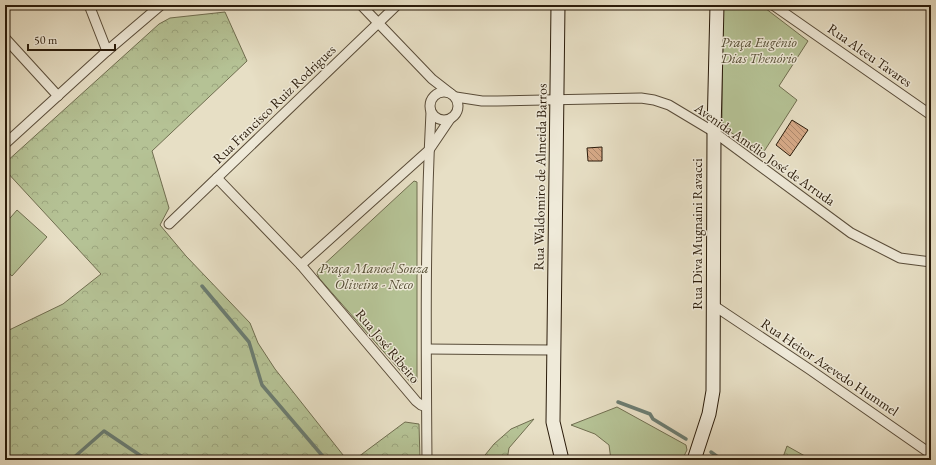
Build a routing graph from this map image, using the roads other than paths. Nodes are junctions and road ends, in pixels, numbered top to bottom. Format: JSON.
{"nodes":[{"id":1,"x":89,"y":5,"type":"edge"},
{"id":2,"x":161,"y":5,"type":"edge"},
{"id":3,"x":361,"y":5,"type":"edge"},
{"id":4,"x":397,"y":5,"type":"edge"},
{"id":5,"x":558,"y":5,"type":"edge"},
{"id":6,"x":717,"y":5,"type":"edge"},
{"id":7,"x":774,"y":5,"type":"edge"},
{"id":8,"x":378,"y":24,"type":"junction"},
{"id":9,"x":5,"y":38,"type":"edge"},
{"id":10,"x":107,"y":51,"type":"junction"},
{"id":11,"x":419,"y":65,"type":"junction"},
{"id":12,"x":453,"y":95,"type":"junction"},
{"id":13,"x":58,"y":96,"type":"junction"},
{"id":14,"x":431,"y":100,"type":"junction"},
{"id":15,"x":557,"y":100,"type":"junction"},
{"id":16,"x":431,"y":112,"type":"junction"},
{"id":17,"x":931,"y":115,"type":"edge"},
{"id":18,"x":450,"y":119,"type":"junction"},
{"id":19,"x":714,"y":132,"type":"junction"},
{"id":20,"x":5,"y":144,"type":"edge"},
{"id":21,"x":429,"y":150,"type":"junction"},
{"id":22,"x":217,"y":178,"type":"junction"},
{"id":23,"x":169,"y":224,"type":"dead end"},
{"id":24,"x":931,"y":262,"type":"edge"},
{"id":25,"x":302,"y":265,"type":"junction"},
{"id":26,"x":713,"y":305,"type":"junction"},
{"id":27,"x":426,"y":349,"type":"junction"},
{"id":28,"x":553,"y":350,"type":"junction"},
{"id":29,"x":426,"y":407,"type":"junction"},
{"id":30,"x":931,"y":454,"type":"edge"},
{"id":31,"x":427,"y":460,"type":"edge"},
{"id":32,"x":562,"y":460,"type":"edge"},
{"id":33,"x":694,"y":460,"type":"edge"}],
"edges":[{"from":1,"to":10,"type":"street"},
{"from":2,"to":10,"type":"street"},
{"from":3,"to":8,"type":"street"},
{"from":4,"to":8,"type":"street","name":"Rua Francisco Ruiz Rodrigues"},
{"from":5,"to":15,"type":"main road","name":"Rua Waldomiro de Almeida Barros"},
{"from":6,"to":19,"type":"main road","name":"Rua Diva Mugnaini Ravacci"},
{"from":7,"to":17,"type":"street","name":"Rua Alceu Tavares"},
{"from":8,"to":11,"type":"street"},
{"from":8,"to":22,"type":"street","name":"Rua Francisco Ruiz Rodrigues"},
{"from":9,"to":13,"type":"street"},
{"from":10,"to":13,"type":"street"},
{"from":11,"to":12,"type":"street"},
{"from":11,"to":14,"type":"street"},
{"from":12,"to":14,"type":"street","name":"Avenida Amélio José de Arruda"},
{"from":12,"to":15,"type":"street","name":"Avenida Amélio José de Arruda"},
{"from":12,"to":18,"type":"street"},
{"from":13,"to":20,"type":"street"},
{"from":14,"to":16,"type":"street"},
{"from":15,"to":19,"type":"street","name":"Avenida Amélio José de Arruda"},
{"from":15,"to":28,"type":"main road","name":"Rua Waldomiro de Almeida Barros"},
{"from":16,"to":18,"type":"street"},
{"from":16,"to":21,"type":"street"},
{"from":18,"to":21,"type":"street"},
{"from":19,"to":24,"type":"street","name":"Avenida Amélio José de Arruda"},
{"from":19,"to":26,"type":"main road","name":"Rua Diva Mugnaini Ravacci"},
{"from":21,"to":25,"type":"street"},
{"from":21,"to":27,"type":"street"},
{"from":22,"to":23,"type":"street","name":"Rua Francisco Ruiz Rodrigues"},
{"from":22,"to":25,"type":"street","name":"Rua José Ribeiro"},
{"from":25,"to":29,"type":"street","name":"Rua José Ribeiro"},
{"from":26,"to":30,"type":"street","name":"Rua Heitor Azevedo Hummel"},
{"from":26,"to":33,"type":"main road","name":"Rua Diva Mugnaini Ravacci"},
{"from":27,"to":28,"type":"street"},
{"from":27,"to":29,"type":"street"},
{"from":28,"to":32,"type":"main road","name":"Rua Waldomiro de Almeida Barros"},
{"from":29,"to":31,"type":"street"}]}
